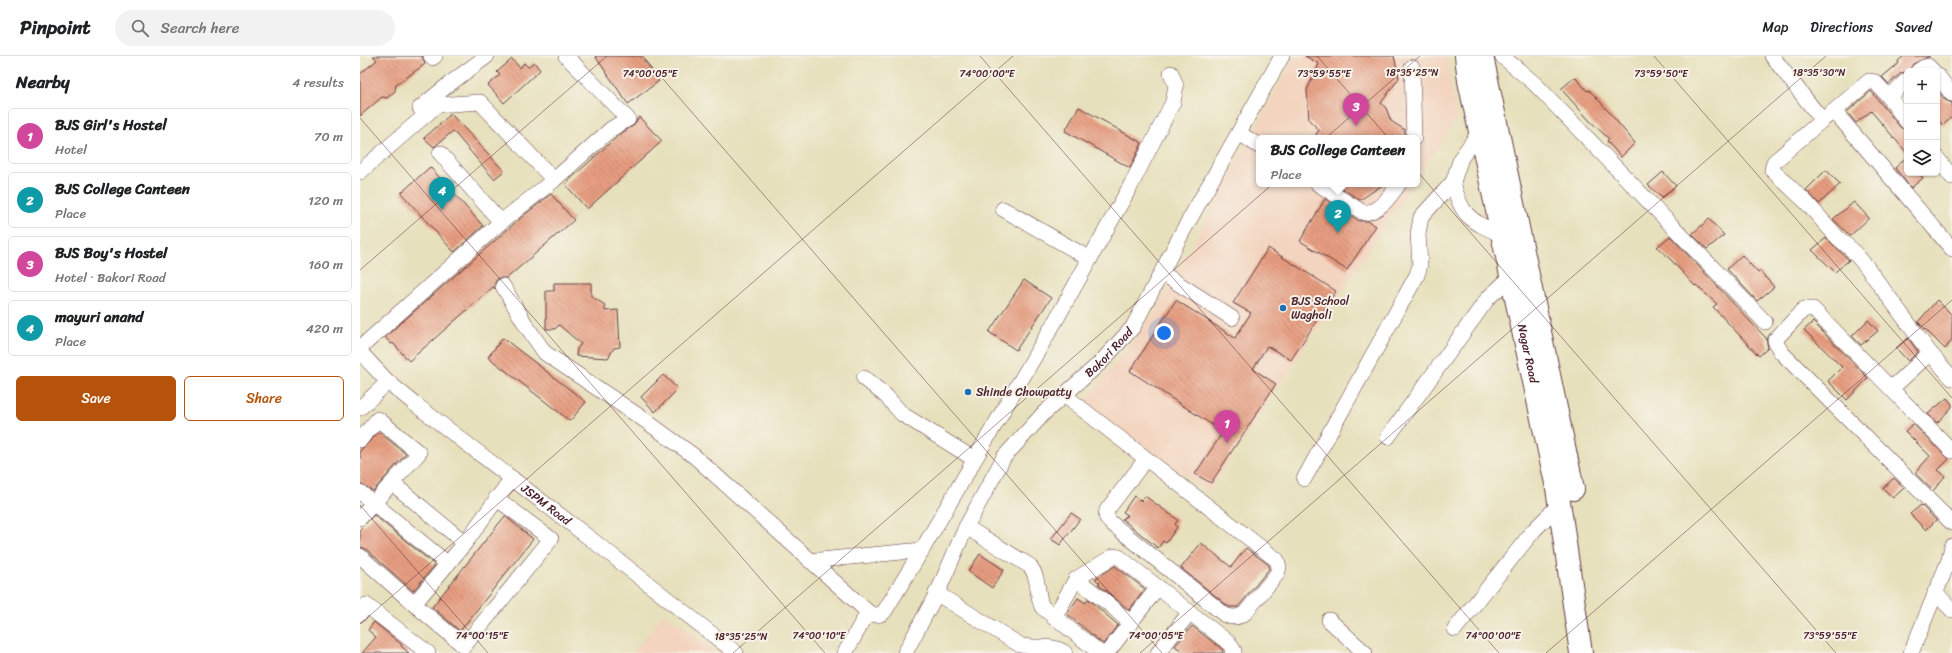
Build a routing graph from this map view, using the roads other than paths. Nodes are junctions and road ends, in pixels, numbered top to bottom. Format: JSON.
{"nodes":[{"id":1,"x":431,"y":56,"type":"edge"},
{"id":2,"x":434,"y":56,"type":"edge"},
{"id":3,"x":487,"y":56,"type":"edge"},
{"id":4,"x":566,"y":56,"type":"edge"},
{"id":5,"x":1282,"y":56,"type":"edge"},
{"id":6,"x":1466,"y":56,"type":"edge"},
{"id":7,"x":1482,"y":56,"type":"edge"},
{"id":8,"x":1502,"y":56,"type":"edge"},
{"id":9,"x":1772,"y":56,"type":"edge"},
{"id":10,"x":1412,"y":67,"type":"dead end"},
{"id":11,"x":1171,"y":73,"type":"dead end"},
{"id":12,"x":1940,"y":79,"type":"edge"},
{"id":13,"x":1904,"y":83,"type":"edge"},
{"id":14,"x":1952,"y":94,"type":"edge"},
{"id":15,"x":1889,"y":97,"type":"junction"},
{"id":16,"x":1828,"y":116,"type":"junction"},
{"id":17,"x":1904,"y":118,"type":"edge"},
{"id":18,"x":1480,"y":131,"type":"junction"},
{"id":19,"x":1239,"y":133,"type":"junction"},
{"id":20,"x":1414,"y":135,"type":"edge"},
{"id":21,"x":1256,"y":144,"type":"edge"},
{"id":22,"x":440,"y":153,"type":"dead end"},
{"id":23,"x":360,"y":159,"type":"edge"},
{"id":24,"x":1940,"y":162,"type":"edge"},
{"id":25,"x":360,"y":172,"type":"edge"},
{"id":26,"x":1952,"y":177,"type":"edge"},
{"id":27,"x":554,"y":180,"type":"junction"},
{"id":28,"x":1453,"y":182,"type":"junction"},
{"id":29,"x":1323,"y":187,"type":"edge"},
{"id":30,"x":1396,"y":187,"type":"edge"},
{"id":31,"x":1003,"y":209,"type":"dead end"},
{"id":32,"x":501,"y":222,"type":"junction"},
{"id":33,"x":1502,"y":235,"type":"junction"},
{"id":34,"x":1952,"y":249,"type":"edge"},
{"id":35,"x":1090,"y":259,"type":"junction"},
{"id":36,"x":1162,"y":273,"type":"junction"},
{"id":37,"x":1512,"y":277,"type":"junction"},
{"id":38,"x":504,"y":286,"type":"dead end"},
{"id":39,"x":1232,"y":318,"type":"dead end"},
{"id":40,"x":1765,"y":322,"type":"dead end"},
{"id":41,"x":360,"y":348,"type":"edge"},
{"id":42,"x":360,"y":352,"type":"edge"},
{"id":43,"x":1930,"y":353,"type":"junction"},
{"id":44,"x":864,"y":378,"type":"dead end"},
{"id":45,"x":1952,"y":378,"type":"edge"},
{"id":46,"x":388,"y":382,"type":"junction"},
{"id":47,"x":1890,"y":389,"type":"junction"},
{"id":48,"x":1064,"y":395,"type":"junction"},
{"id":49,"x":360,"y":408,"type":"edge"},
{"id":50,"x":1388,"y":437,"type":"dead end"},
{"id":51,"x":360,"y":440,"type":"edge"},
{"id":52,"x":1952,"y":451,"type":"edge"},
{"id":53,"x":1146,"y":458,"type":"junction"},
{"id":54,"x":971,"y":464,"type":"junction"},
{"id":55,"x":512,"y":478,"type":"junction"},
{"id":56,"x":1304,"y":479,"type":"dead end"},
{"id":57,"x":991,"y":482,"type":"junction"},
{"id":58,"x":392,"y":483,"type":"junction"},
{"id":59,"x":360,"y":492,"type":"edge"},
{"id":60,"x":496,"y":498,"type":"junction"},
{"id":61,"x":373,"y":503,"type":"junction"},
{"id":62,"x":1560,"y":504,"type":"junction"},
{"id":63,"x":360,"y":518,"type":"edge"},
{"id":64,"x":1952,"y":524,"type":"edge"},
{"id":65,"x":966,"y":527,"type":"junction"},
{"id":66,"x":465,"y":543,"type":"junction"},
{"id":67,"x":1952,"y":546,"type":"edge"},
{"id":68,"x":922,"y":550,"type":"junction"},
{"id":69,"x":360,"y":556,"type":"edge"},
{"id":70,"x":810,"y":561,"type":"junction"},
{"id":71,"x":448,"y":564,"type":"junction"},
{"id":72,"x":1076,"y":579,"type":"junction"},
{"id":73,"x":1158,"y":587,"type":"junction"},
{"id":74,"x":1935,"y":592,"type":"junction"},
{"id":75,"x":936,"y":593,"type":"junction"},
{"id":76,"x":414,"y":604,"type":"junction"},
{"id":77,"x":1952,"y":610,"type":"edge"},
{"id":78,"x":868,"y":612,"type":"junction"},
{"id":79,"x":1190,"y":612,"type":"junction"},
{"id":80,"x":360,"y":614,"type":"edge"},
{"id":81,"x":1054,"y":618,"type":"junction"},
{"id":82,"x":1328,"y":620,"type":"dead end"},
{"id":83,"x":1130,"y":623,"type":"junction"},
{"id":84,"x":1455,"y":629,"type":"dead end"},
{"id":85,"x":1064,"y":652,"type":"edge"},
{"id":86,"x":428,"y":653,"type":"edge"},
{"id":87,"x":736,"y":653,"type":"edge"},
{"id":88,"x":845,"y":653,"type":"edge"},
{"id":89,"x":905,"y":653,"type":"edge"},
{"id":90,"x":1100,"y":653,"type":"edge"},
{"id":91,"x":1106,"y":653,"type":"edge"},
{"id":92,"x":1158,"y":653,"type":"edge"},
{"id":93,"x":1232,"y":653,"type":"edge"},
{"id":94,"x":1365,"y":653,"type":"edge"},
{"id":95,"x":1581,"y":653,"type":"edge"},
{"id":96,"x":1597,"y":653,"type":"edge"},
{"id":97,"x":1911,"y":653,"type":"edge"}],
"edges":[{"from":1,"to":2,"type":"street"},
{"from":3,"to":23,"type":"street"},
{"from":4,"to":27,"type":"street"},
{"from":5,"to":19,"type":"street","name":"Bakori Road"},
{"from":6,"to":18,"type":"highway","name":"Nagar Road"},
{"from":7,"to":96,"type":"highway","name":"Nagar Road"},
{"from":8,"to":40,"type":"street"},
{"from":9,"to":16,"type":"street"},
{"from":10,"to":20,"type":"street"},
{"from":11,"to":35,"type":"street"},
{"from":12,"to":14,"type":"street"},
{"from":13,"to":15,"type":"street"},
{"from":15,"to":16,"type":"street"},
{"from":15,"to":17,"type":"street"},
{"from":16,"to":34,"type":"street"},
{"from":16,"to":43,"type":"street"},
{"from":18,"to":28,"type":"street"},
{"from":18,"to":33,"type":"highway","name":"Nagar Road"},
{"from":19,"to":21,"type":"street"},
{"from":19,"to":36,"type":"street","name":"Bakori Road"},
{"from":22,"to":32,"type":"street"},
{"from":24,"to":26,"type":"street"},
{"from":25,"to":27,"type":"street"},
{"from":27,"to":32,"type":"street"},
{"from":28,"to":33,"type":"street"},
{"from":28,"to":56,"type":"street"},
{"from":29,"to":30,"type":"street"},
{"from":31,"to":35,"type":"street"},
{"from":32,"to":41,"type":"street"},
{"from":33,"to":37,"type":"highway","name":"Nagar Road"},
{"from":35,"to":54,"type":"street"},
{"from":36,"to":39,"type":"street"},
{"from":36,"to":48,"type":"street","name":"Bakori Road"},
{"from":37,"to":50,"type":"street"},
{"from":37,"to":62,"type":"highway","name":"Nagar Road"},
{"from":38,"to":70,"type":"street"},
{"from":42,"to":46,"type":"street","name":"JSPM Road"},
{"from":43,"to":45,"type":"street"},
{"from":43,"to":47,"type":"street"},
{"from":44,"to":54,"type":"street"},
{"from":46,"to":49,"type":"street"},
{"from":46,"to":55,"type":"street","name":"JSPM Road"},
{"from":47,"to":52,"type":"street"},
{"from":47,"to":64,"type":"street"},
{"from":48,"to":53,"type":"street"},
{"from":48,"to":57,"type":"street","name":"Bakori Road"},
{"from":51,"to":58,"type":"street"},
{"from":53,"to":53,"type":"street"},
{"from":54,"to":57,"type":"street"},
{"from":54,"to":68,"type":"street"},
{"from":55,"to":60,"type":"street"},
{"from":55,"to":87,"type":"street","name":"JSPM Road"},
{"from":57,"to":65,"type":"street","name":"Bakori Road"},
{"from":58,"to":61,"type":"street"},
{"from":58,"to":66,"type":"street"},
{"from":59,"to":61,"type":"street"},
{"from":60,"to":66,"type":"street"},
{"from":60,"to":76,"type":"street"},
{"from":61,"to":63,"type":"street"},
{"from":61,"to":71,"type":"street"},
{"from":62,"to":84,"type":"street"},
{"from":62,"to":95,"type":"highway","name":"Nagar Road"},
{"from":65,"to":75,"type":"street","name":"Bakori Road"},
{"from":65,"to":81,"type":"street"},
{"from":66,"to":71,"type":"street"},
{"from":67,"to":74,"type":"street"},
{"from":68,"to":70,"type":"street"},
{"from":68,"to":78,"type":"street"},
{"from":69,"to":76,"type":"street"},
{"from":70,"to":78,"type":"street"},
{"from":71,"to":76,"type":"street"},
{"from":72,"to":73,"type":"street"},
{"from":72,"to":81,"type":"street"},
{"from":72,"to":83,"type":"street"},
{"from":73,"to":79,"type":"street"},
{"from":73,"to":83,"type":"street"},
{"from":74,"to":77,"type":"street"},
{"from":74,"to":97,"type":"street"},
{"from":75,"to":85,"type":"street"},
{"from":75,"to":89,"type":"street","name":"Bakori Road"},
{"from":78,"to":88,"type":"street"},
{"from":79,"to":92,"type":"street"},
{"from":79,"to":93,"type":"street"},
{"from":80,"to":86,"type":"street"},
{"from":81,"to":90,"type":"street"},
{"from":82,"to":94,"type":"street"},
{"from":83,"to":91,"type":"street"}]}
